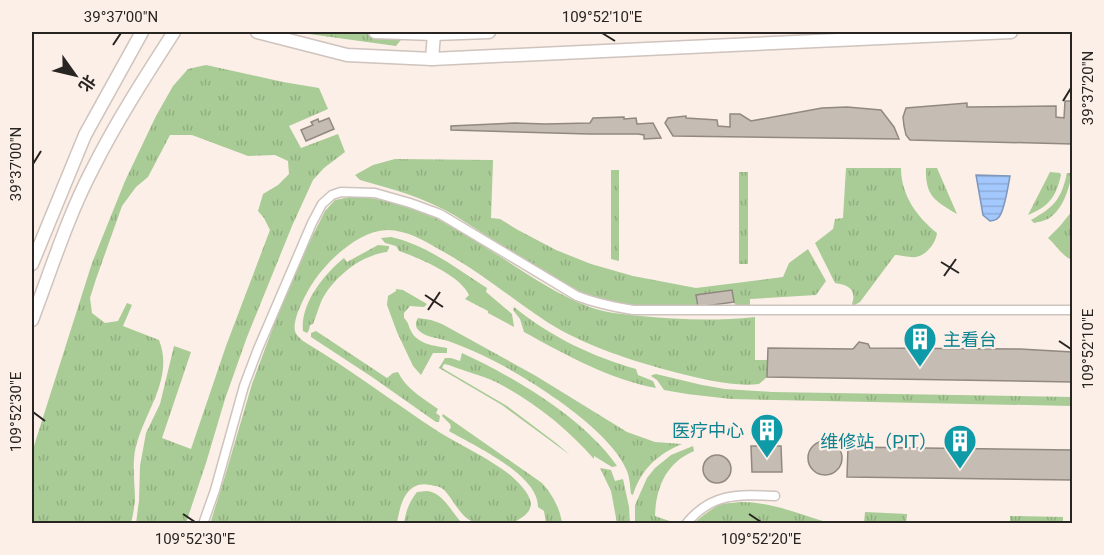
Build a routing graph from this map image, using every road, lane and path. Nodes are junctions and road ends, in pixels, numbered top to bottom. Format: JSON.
{"nodes":[{"id":1,"x":142,"y":32,"type":"edge"},
{"id":2,"x":174,"y":32,"type":"edge"},
{"id":3,"x":257,"y":32,"type":"edge"},
{"id":4,"x":375,"y":32,"type":"edge"},
{"id":5,"x":489,"y":32,"type":"edge"},
{"id":6,"x":1011,"y":32,"type":"edge"},
{"id":7,"x":434,"y":33,"type":"edge"},
{"id":8,"x":432,"y":59,"type":"junction"},
{"id":9,"x":32,"y":264,"type":"edge"},
{"id":10,"x":1072,"y":310,"type":"edge"},
{"id":11,"x":32,"y":320,"type":"edge"},
{"id":12,"x":775,"y":496,"type":"dead end"},
{"id":13,"x":203,"y":524,"type":"edge"},
{"id":14,"x":686,"y":524,"type":"edge"}],
"edges":[{"from":1,"to":9,"type":"street"},
{"from":2,"to":11,"type":"street"},
{"from":3,"to":8,"type":"street"},
{"from":4,"to":7,"type":"street"},
{"from":5,"to":7,"type":"street"},
{"from":6,"to":8,"type":"street"},
{"from":7,"to":8,"type":"street"},
{"from":10,"to":13,"type":"street"},
{"from":12,"to":14,"type":"street"}]}
